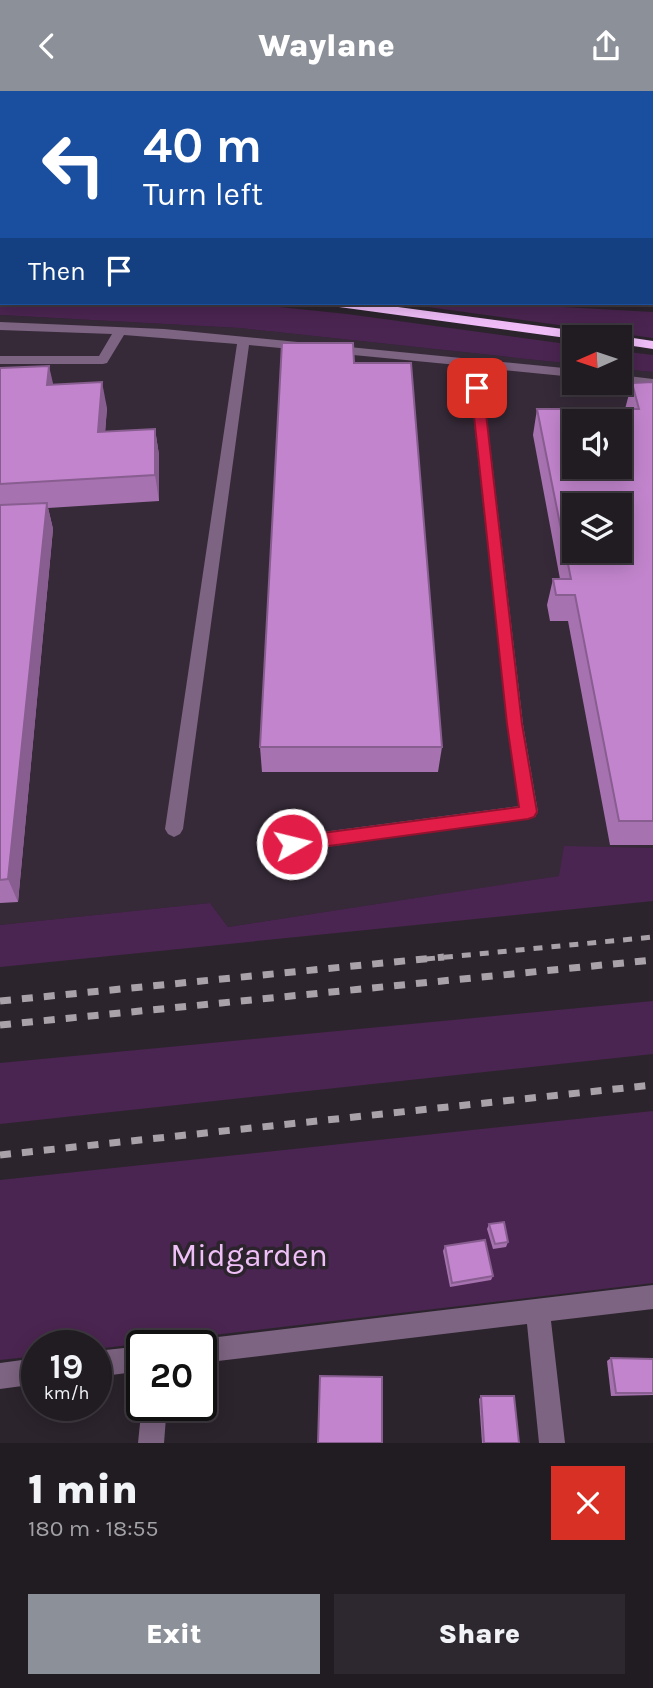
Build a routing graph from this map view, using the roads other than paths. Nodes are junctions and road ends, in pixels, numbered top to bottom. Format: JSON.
{"nodes":[{"id":1,"x":354,"y":305,"type":"edge"},
{"id":2,"x":0,"y":326,"type":"edge"},
{"id":3,"x":120,"y":331,"type":"junction"},
{"id":4,"x":562,"y":333,"type":"edge"},
{"id":5,"x":244,"y":341,"type":"junction"},
{"id":6,"x":632,"y":342,"type":"edge"},
{"id":7,"x":653,"y":345,"type":"edge"},
{"id":8,"x":0,"y":360,"type":"edge"},
{"id":9,"x":474,"y":362,"type":"junction"},
{"id":10,"x":562,"y":372,"type":"edge"},
{"id":11,"x":632,"y":380,"type":"edge"},
{"id":12,"x":653,"y":383,"type":"edge"},
{"id":13,"x":174,"y":829,"type":"dead end"},
{"id":14,"x":292,"y":844,"type":"dead end"},
{"id":15,"x":653,"y":1297,"type":"edge"},
{"id":16,"x":538,"y":1311,"type":"junction"},
{"id":17,"x":217,"y":1349,"type":"edge"},
{"id":18,"x":21,"y":1373,"type":"edge"},
{"id":19,"x":0,"y":1376,"type":"edge"},
{"id":20,"x":153,"y":1421,"type":"edge"},
{"id":21,"x":151,"y":1443,"type":"edge"},
{"id":22,"x":552,"y":1443,"type":"edge"}],
"edges":[{"from":1,"to":4,"type":"highway"},
{"from":2,"to":3,"type":"street"},
{"from":3,"to":5,"type":"street"},
{"from":3,"to":8,"type":"street"},
{"from":5,"to":9,"type":"street"},
{"from":5,"to":13,"type":"street"},
{"from":6,"to":7,"type":"highway"},
{"from":9,"to":10,"type":"street"},
{"from":9,"to":14,"type":"street"},
{"from":11,"to":12,"type":"street"},
{"from":15,"to":16,"type":"street"},
{"from":16,"to":17,"type":"street"},
{"from":16,"to":22,"type":"street"},
{"from":18,"to":19,"type":"street"},
{"from":20,"to":21,"type":"street"}]}
